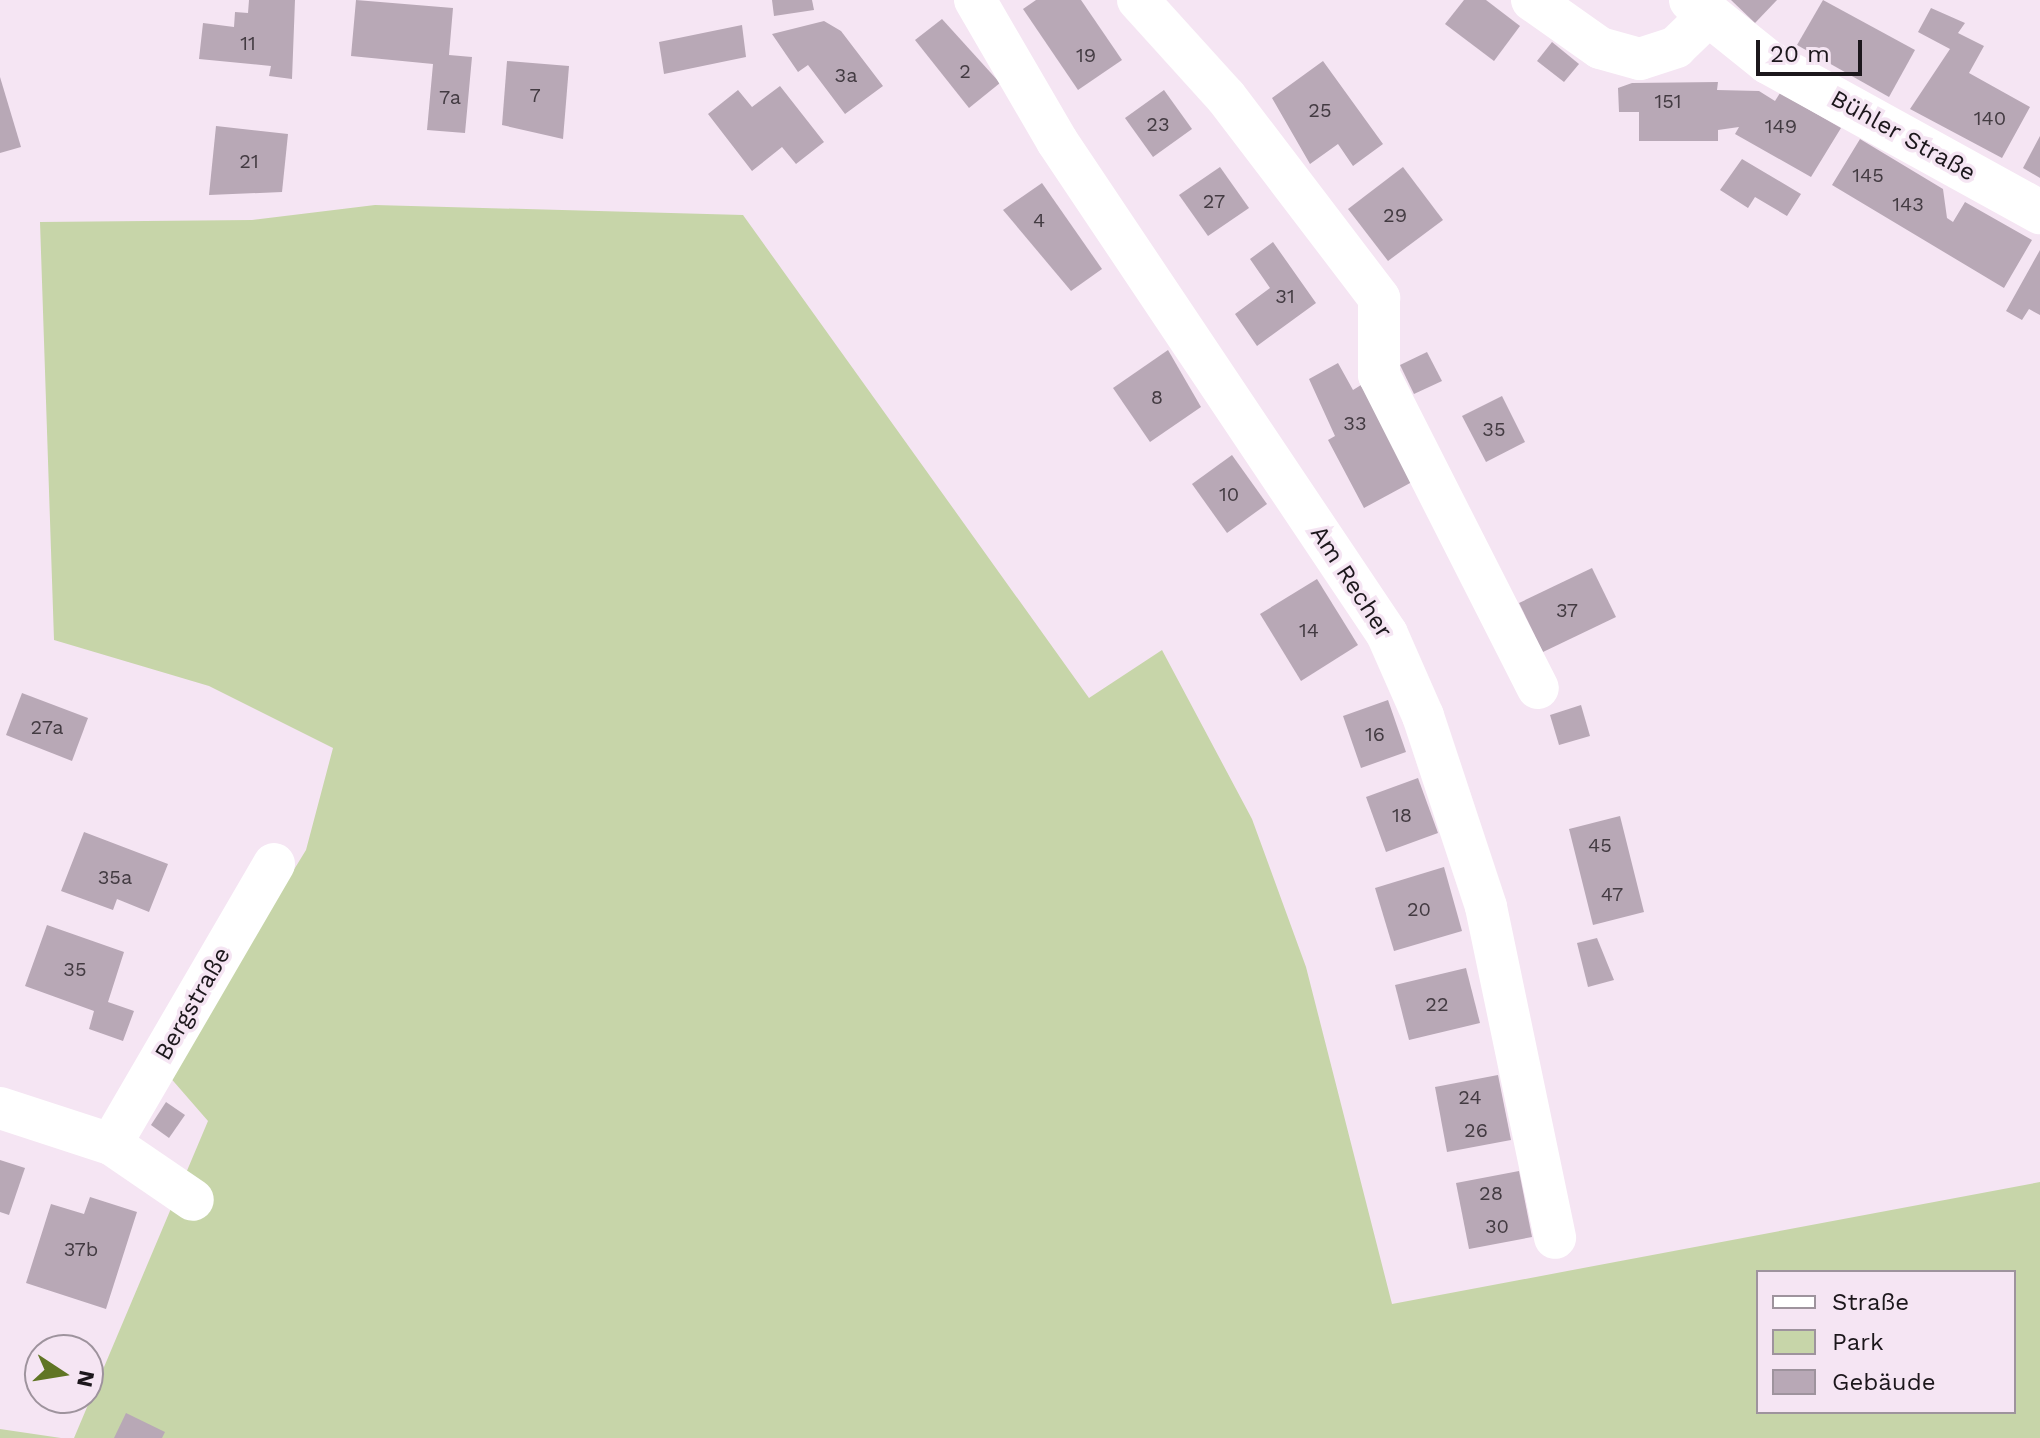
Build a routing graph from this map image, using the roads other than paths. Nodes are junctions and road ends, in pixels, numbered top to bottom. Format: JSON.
{"nodes":[{"id":1,"x":975,"y":0,"type":"edge"},
{"id":2,"x":1138,"y":0,"type":"edge"},
{"id":3,"x":1532,"y":0,"type":"edge"},
{"id":4,"x":1699,"y":8,"type":"edge"},
{"id":5,"x":2040,"y":212,"type":"edge"},
{"id":6,"x":1538,"y":688,"type":"dead end"},
{"id":7,"x":274,"y":864,"type":"dead end"},
{"id":8,"x":0,"y":1108,"type":"edge"},
{"id":9,"x":111,"y":1144,"type":"junction"},
{"id":10,"x":193,"y":1200,"type":"dead end"},
{"id":11,"x":1555,"y":1238,"type":"dead end"}],
"edges":[{"from":1,"to":11,"type":"street","name":"Am Recher"},
{"from":2,"to":6,"type":"street"},
{"from":3,"to":4,"type":"street"},
{"from":4,"to":5,"type":"main road","name":"Bühler Straße"},
{"from":7,"to":9,"type":"street","name":"Bergstraße"},
{"from":8,"to":9,"type":"street"},
{"from":9,"to":10,"type":"street"}]}
